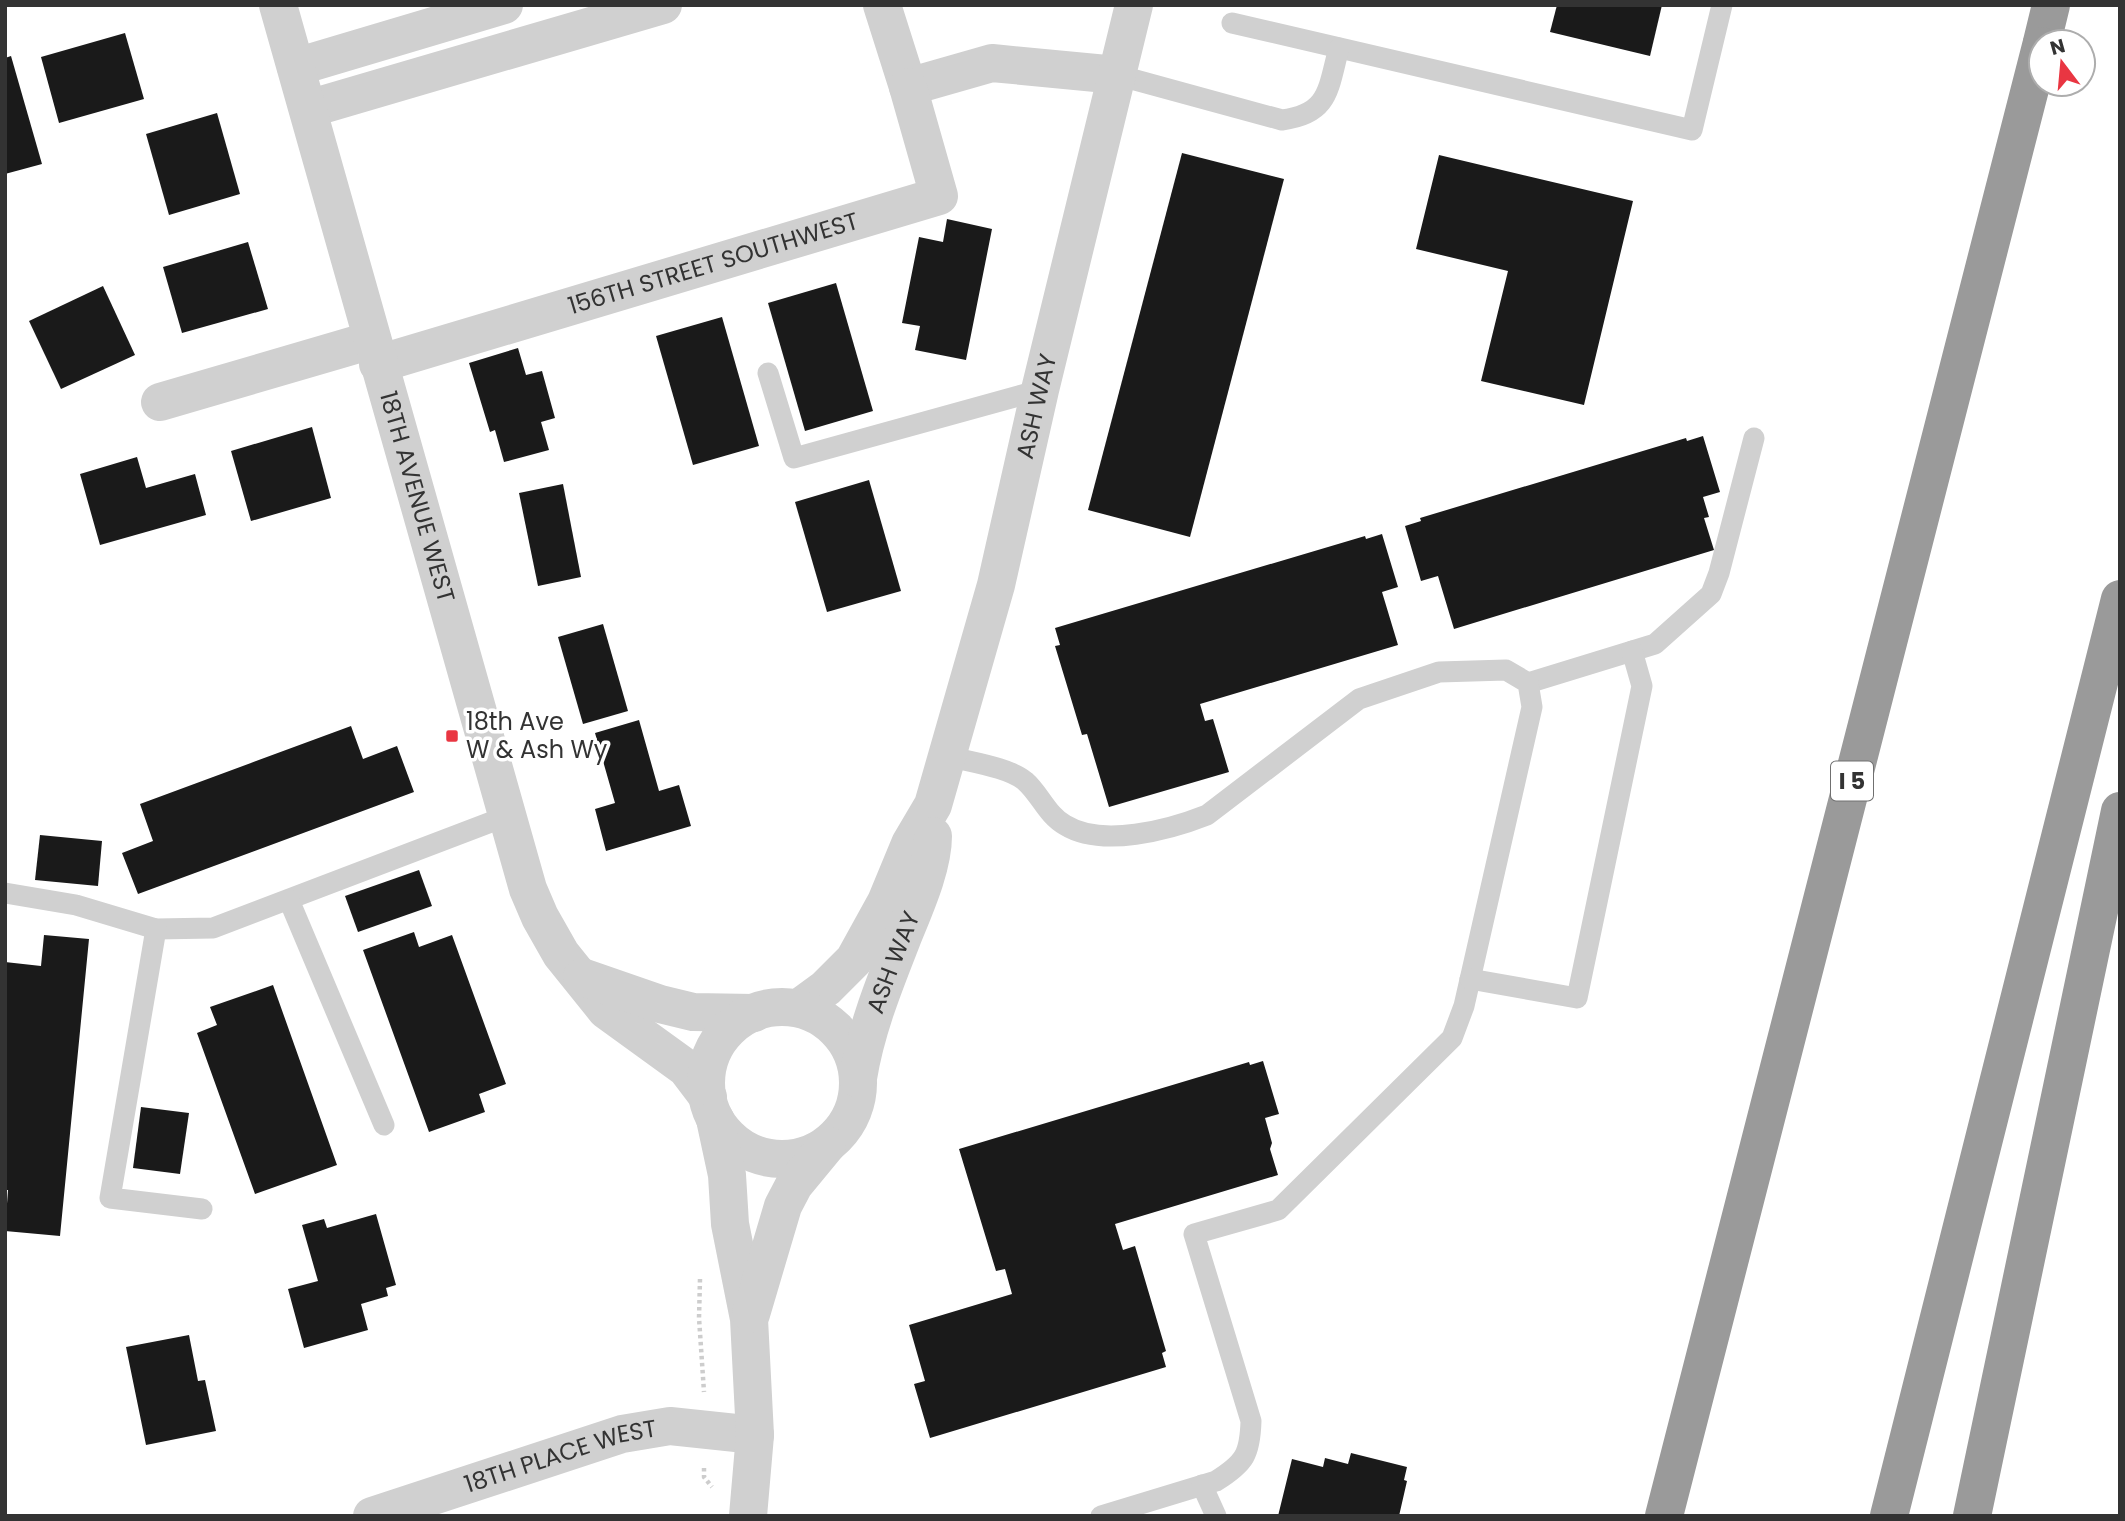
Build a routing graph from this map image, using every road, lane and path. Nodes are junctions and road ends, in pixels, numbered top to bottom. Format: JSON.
{"nodes":[{"id":1,"x":278,"y":5,"type":"edge"},
{"id":2,"x":504,"y":5,"type":"edge"},
{"id":3,"x":663,"y":5,"type":"edge"},
{"id":4,"x":882,"y":5,"type":"edge"},
{"id":5,"x":1134,"y":5,"type":"edge"},
{"id":6,"x":1721,"y":5,"type":"edge"},
{"id":7,"x":2051,"y":5,"type":"edge"},
{"id":8,"x":1232,"y":23,"type":"dead end"},
{"id":9,"x":2045,"y":28,"type":"edge"},
{"id":10,"x":1339,"y":48,"type":"junction"},
{"id":11,"x":296,"y":67,"type":"junction"},
{"id":12,"x":1116,"y":75,"type":"junction"},
{"id":13,"x":908,"y":87,"type":"junction"},
{"id":14,"x":2027,"y":98,"type":"edge"},
{"id":15,"x":307,"y":109,"type":"junction"},
{"id":16,"x":375,"y":352,"type":"junction"},
{"id":17,"x":768,"y":373,"type":"dead end"},
{"id":18,"x":1040,"y":390,"type":"junction"},
{"id":19,"x":160,"y":402,"type":"dead end"},
{"id":20,"x":1754,"y":438,"type":"dead end"},
{"id":21,"x":2120,"y":599,"type":"edge"},
{"id":22,"x":1632,"y":652,"type":"junction"},
{"id":23,"x":1528,"y":683,"type":"junction"},
{"id":24,"x":947,"y":756,"type":"junction"},
{"id":25,"x":933,"y":805,"type":"junction"},
{"id":26,"x":2120,"y":811,"type":"edge"},
{"id":27,"x":507,"y":816,"type":"junction"},
{"id":28,"x":5,"y":892,"type":"edge"},
{"id":29,"x":289,"y":900,"type":"junction"},
{"id":30,"x":156,"y":929,"type":"junction"},
{"id":31,"x":582,"y":977,"type":"junction"},
{"id":32,"x":1470,"y":979,"type":"junction"},
{"id":33,"x":800,"y":1007,"type":"junction"},
{"id":34,"x":754,"y":1013,"type":"junction"},
{"id":35,"x":858,"y":1080,"type":"junction"},
{"id":36,"x":711,"y":1108,"type":"junction"},
{"id":37,"x":384,"y":1125,"type":"dead end"},
{"id":38,"x":828,"y":1143,"type":"junction"},
{"id":39,"x":202,"y":1209,"type":"dead end"},
{"id":40,"x":700,"y":1274,"type":"dead end"},
{"id":41,"x":749,"y":1319,"type":"junction"},
{"id":42,"x":704,"y":1395,"type":"dead end"},
{"id":43,"x":755,"y":1435,"type":"junction"},
{"id":44,"x":1202,"y":1485,"type":"junction"},
{"id":45,"x":372,"y":1516,"type":"edge"},
{"id":46,"x":748,"y":1516,"type":"edge"},
{"id":47,"x":1101,"y":1516,"type":"edge"},
{"id":48,"x":1216,"y":1516,"type":"edge"},
{"id":49,"x":1664,"y":1516,"type":"edge"},
{"id":50,"x":1889,"y":1516,"type":"edge"},
{"id":51,"x":1972,"y":1516,"type":"edge"}],
"edges":[{"from":1,"to":11,"type":"street","name":"18TH AVENUE WEST"},
{"from":2,"to":11,"type":"street"},
{"from":3,"to":15,"type":"street"},
{"from":4,"to":13,"type":"street"},
{"from":5,"to":12,"type":"street","name":"ASH WAY"},
{"from":6,"to":10,"type":"lane"},
{"from":7,"to":9,"type":"highway","number":"I 5"},
{"from":8,"to":10,"type":"lane"},
{"from":10,"to":12,"type":"lane"},
{"from":11,"to":15,"type":"street","name":"18TH AVENUE WEST"},
{"from":12,"to":13,"type":"street"},
{"from":12,"to":18,"type":"street","name":"ASH WAY"},
{"from":13,"to":16,"type":"street","name":"156TH STREET SOUTHWEST"},
{"from":14,"to":49,"type":"highway","number":"I 5"},
{"from":15,"to":16,"type":"street","name":"18TH AVENUE WEST"},
{"from":16,"to":19,"type":"street"},
{"from":16,"to":27,"type":"street","name":"18TH AVENUE WEST"},
{"from":17,"to":18,"type":"lane"},
{"from":18,"to":24,"type":"street","name":"ASH WAY"},
{"from":20,"to":22,"type":"lane"},
{"from":21,"to":50,"type":"highway"},
{"from":22,"to":23,"type":"lane"},
{"from":22,"to":32,"type":"lane"},
{"from":23,"to":24,"type":"lane"},
{"from":23,"to":32,"type":"lane"},
{"from":24,"to":25,"type":"street","name":"ASH WAY"},
{"from":25,"to":33,"type":"street","name":"ASH WAY"},
{"from":25,"to":35,"type":"street","name":"ASH WAY"},
{"from":26,"to":51,"type":"highway"},
{"from":27,"to":29,"type":"lane"},
{"from":27,"to":31,"type":"street","name":"18TH AVENUE WEST"},
{"from":28,"to":30,"type":"lane"},
{"from":29,"to":30,"type":"lane"},
{"from":29,"to":37,"type":"lane"},
{"from":30,"to":39,"type":"lane"},
{"from":31,"to":34,"type":"street","name":"18TH AVENUE WEST"},
{"from":31,"to":36,"type":"street","name":"18TH AVENUE WEST"},
{"from":32,"to":44,"type":"lane"},
{"from":33,"to":34,"type":"street"},
{"from":33,"to":35,"type":"street"},
{"from":34,"to":36,"type":"street"},
{"from":35,"to":38,"type":"street"},
{"from":36,"to":38,"type":"street"},
{"from":36,"to":41,"type":"street"},
{"from":38,"to":41,"type":"street"},
{"from":40,"to":42,"type":"path"},
{"from":41,"to":43,"type":"street"},
{"from":43,"to":45,"type":"street","name":"18TH PLACE WEST"},
{"from":43,"to":46,"type":"street"},
{"from":44,"to":47,"type":"lane"},
{"from":44,"to":48,"type":"lane"}]}
